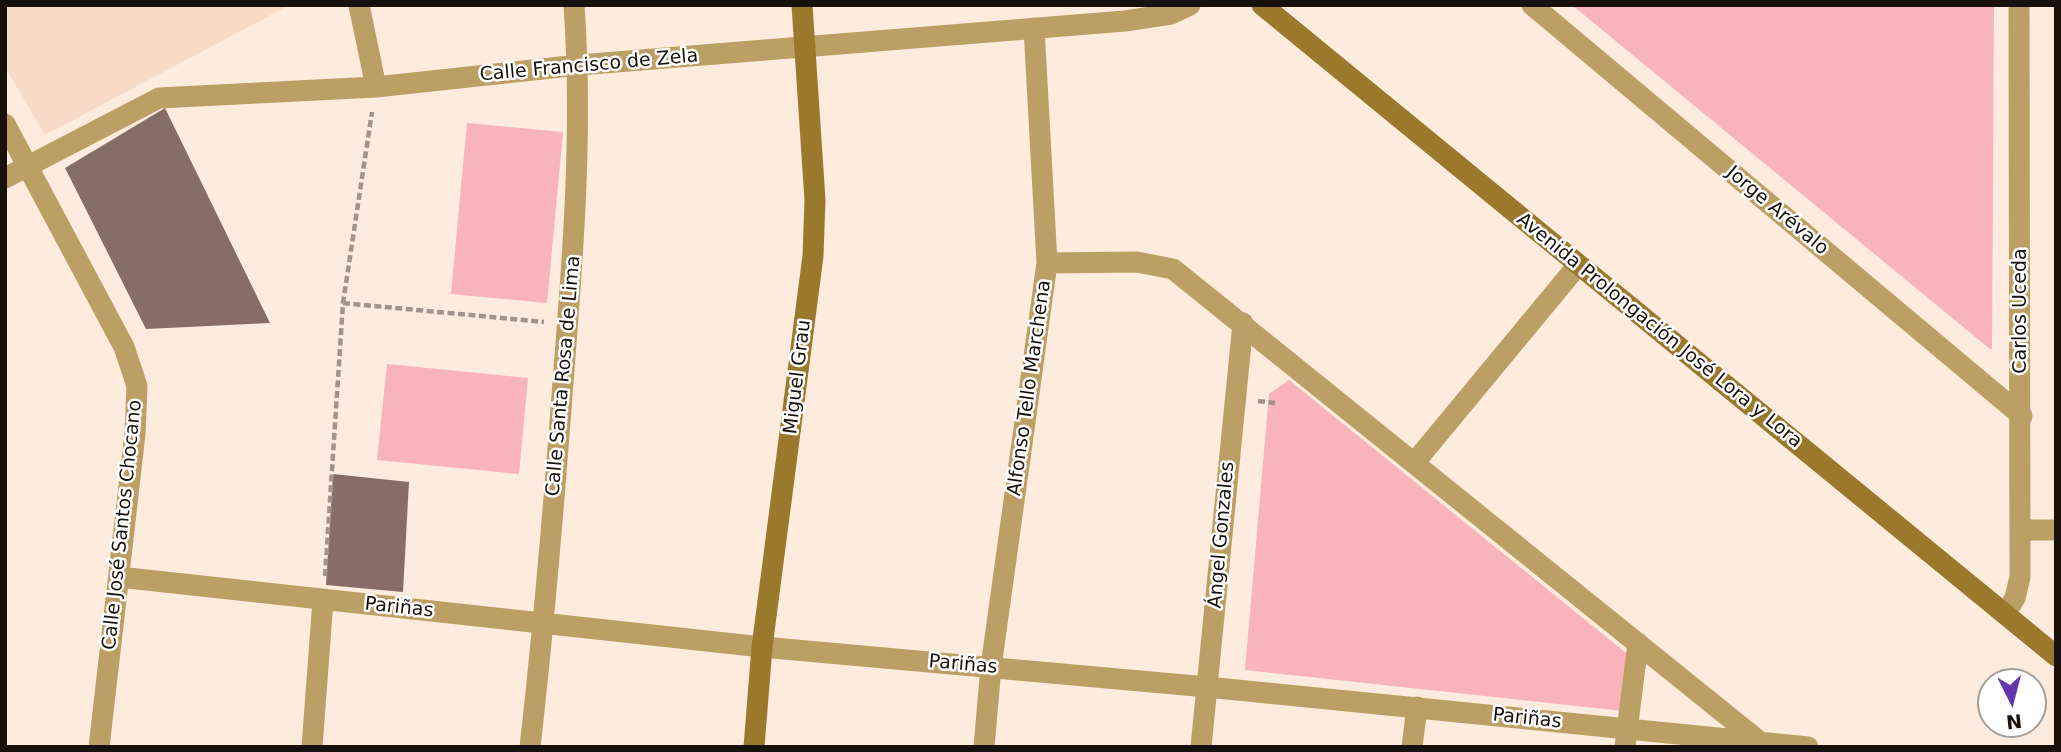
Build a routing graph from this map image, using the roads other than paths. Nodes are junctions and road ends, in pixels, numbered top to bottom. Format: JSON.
{"nodes":[{"id":1,"x":359,"y":5,"type":"edge"},
{"id":2,"x":574,"y":5,"type":"edge"},
{"id":3,"x":802,"y":5,"type":"edge"},
{"id":4,"x":1191,"y":5,"type":"edge"},
{"id":5,"x":1262,"y":5,"type":"edge"},
{"id":6,"x":1532,"y":5,"type":"edge"},
{"id":7,"x":2019,"y":5,"type":"edge"},
{"id":8,"x":1034,"y":28,"type":"junction"},
{"id":9,"x":806,"y":47,"type":"junction"},
{"id":10,"x":579,"y":65,"type":"junction"},
{"id":11,"x":376,"y":87,"type":"junction"},
{"id":12,"x":5,"y":124,"type":"edge"},
{"id":13,"x":28,"y":165,"type":"junction"},
{"id":14,"x":5,"y":178,"type":"edge"},
{"id":15,"x":1047,"y":264,"type":"junction"},
{"id":16,"x":1578,"y":265,"type":"junction"},
{"id":17,"x":1243,"y":323,"type":"junction"},
{"id":18,"x":2022,"y":416,"type":"junction"},
{"id":19,"x":1415,"y":462,"type":"junction"},
{"id":20,"x":2021,"y":530,"type":"junction"},
{"id":21,"x":2056,"y":530,"type":"edge"},
{"id":22,"x":119,"y":577,"type":"junction"},
{"id":23,"x":323,"y":600,"type":"junction"},
{"id":24,"x":2005,"y":614,"type":"junction"},
{"id":25,"x":544,"y":623,"type":"junction"},
{"id":26,"x":1638,"y":643,"type":"junction"},
{"id":27,"x":762,"y":647,"type":"junction"},
{"id":28,"x":2056,"y":656,"type":"edge"},
{"id":29,"x":991,"y":667,"type":"junction"},
{"id":30,"x":1208,"y":687,"type":"junction"},
{"id":31,"x":1417,"y":707,"type":"junction"},
{"id":32,"x":1626,"y":738,"type":"edge"},
{"id":33,"x":1760,"y":742,"type":"junction"},
{"id":34,"x":99,"y":747,"type":"edge"},
{"id":35,"x":312,"y":747,"type":"edge"},
{"id":36,"x":530,"y":747,"type":"edge"},
{"id":37,"x":754,"y":747,"type":"edge"},
{"id":38,"x":984,"y":747,"type":"edge"},
{"id":39,"x":1201,"y":747,"type":"edge"},
{"id":40,"x":1412,"y":747,"type":"edge"},
{"id":41,"x":1808,"y":747,"type":"edge"}],
"edges":[{"from":1,"to":11,"type":"street"},
{"from":2,"to":10,"type":"street","name":"Calle Santa Rosa de Lima"},
{"from":3,"to":9,"type":"street","name":"Miguel Grau"},
{"from":4,"to":8,"type":"street","name":"Calle Francisco de Zela"},
{"from":5,"to":16,"type":"street","name":"Avenida Prolongación José Lora y Lora"},
{"from":6,"to":18,"type":"street","name":"Jorge Arévalo"},
{"from":7,"to":18,"type":"street","name":"Carlos Uceda"},
{"from":8,"to":9,"type":"street","name":"Calle Francisco de Zela"},
{"from":8,"to":15,"type":"street","name":"Alfonso Tello Marchena"},
{"from":9,"to":10,"type":"street","name":"Calle Francisco de Zela"},
{"from":9,"to":27,"type":"street","name":"Miguel Grau"},
{"from":10,"to":11,"type":"street","name":"Calle Francisco de Zela"},
{"from":10,"to":25,"type":"street","name":"Calle Santa Rosa de Lima"},
{"from":11,"to":13,"type":"street","name":"Calle Francisco de Zela"},
{"from":12,"to":13,"type":"street","name":"Calle José Santos Chocano"},
{"from":13,"to":14,"type":"street","name":"Calle Francisco de Zela"},
{"from":13,"to":22,"type":"street","name":"Calle José Santos Chocano"},
{"from":15,"to":17,"type":"street"},
{"from":15,"to":29,"type":"street","name":"Alfonso Tello Marchena"},
{"from":16,"to":19,"type":"street"},
{"from":16,"to":24,"type":"street","name":"Avenida Prolongación José Lora y Lora"},
{"from":17,"to":19,"type":"street"},
{"from":17,"to":30,"type":"street","name":"Ángel Gonzales"},
{"from":18,"to":20,"type":"street","name":"Carlos Uceda"},
{"from":19,"to":26,"type":"street"},
{"from":20,"to":21,"type":"street"},
{"from":20,"to":24,"type":"street","name":"Carlos Uceda"},
{"from":22,"to":23,"type":"street","name":"Pariñas"},
{"from":22,"to":34,"type":"street","name":"Calle José Santos Chocano"},
{"from":23,"to":25,"type":"street","name":"Pariñas"},
{"from":23,"to":35,"type":"street"},
{"from":24,"to":28,"type":"street","name":"Avenida Prolongación José Lora y Lora"},
{"from":25,"to":27,"type":"street","name":"Pariñas"},
{"from":25,"to":36,"type":"street","name":"Calle Santa Rosa de Lima"},
{"from":26,"to":32,"type":"street"},
{"from":26,"to":33,"type":"street"},
{"from":27,"to":29,"type":"street","name":"Pariñas"},
{"from":27,"to":37,"type":"street","name":"Miguel Grau"},
{"from":29,"to":30,"type":"street","name":"Pariñas"},
{"from":29,"to":38,"type":"street","name":"Alfonso Tello Marchena"},
{"from":30,"to":31,"type":"street","name":"Pariñas"},
{"from":30,"to":39,"type":"street","name":"Ángel Gonzales"},
{"from":31,"to":32,"type":"street","name":"Pariñas"},
{"from":31,"to":40,"type":"street"},
{"from":32,"to":33,"type":"street","name":"Pariñas"},
{"from":33,"to":41,"type":"street","name":"Pariñas"}]}
